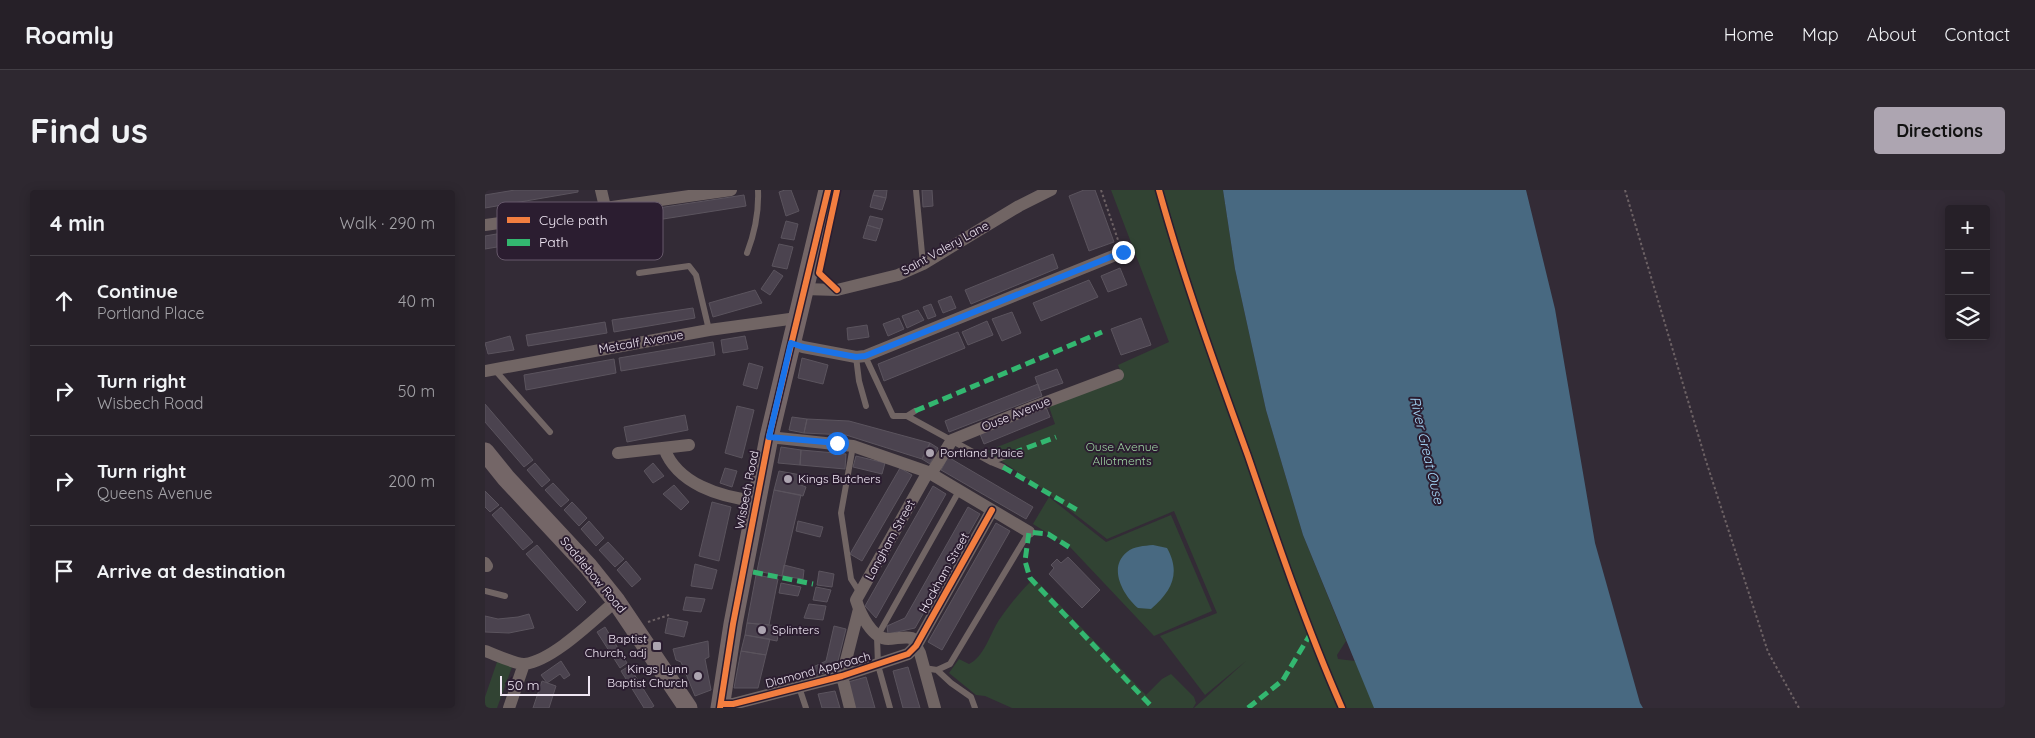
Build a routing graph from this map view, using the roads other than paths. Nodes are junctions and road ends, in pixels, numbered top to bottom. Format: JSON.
{"nodes":[{"id":1,"x":731,"y":190,"type":"edge"},
{"id":2,"x":758,"y":190,"type":"edge"},
{"id":3,"x":828,"y":190,"type":"edge"},
{"id":4,"x":916,"y":190,"type":"edge"},
{"id":5,"x":1051,"y":190,"type":"edge"},
{"id":6,"x":642,"y":202,"type":"edge"},
{"id":7,"x":1123,"y":252,"type":"road end"},
{"id":8,"x":747,"y":253,"type":"dead end"},
{"id":9,"x":923,"y":264,"type":"junction"},
{"id":10,"x":639,"y":274,"type":"dead end"},
{"id":11,"x":804,"y":289,"type":"junction"},
{"id":12,"x":797,"y":318,"type":"junction"},
{"id":13,"x":709,"y":330,"type":"junction"},
{"id":14,"x":791,"y":343,"type":"junction"},
{"id":15,"x":860,"y":357,"type":"junction"},
{"id":16,"x":489,"y":370,"type":"edge"},
{"id":17,"x":1118,"y":375,"type":"dead end"},
{"id":18,"x":866,"y":406,"type":"dead end"},
{"id":19,"x":915,"y":411,"type":"dead end"},
{"id":20,"x":907,"y":416,"type":"junction"},
{"id":21,"x":550,"y":432,"type":"dead end"},
{"id":22,"x":769,"y":437,"type":"junction"},
{"id":23,"x":952,"y":440,"type":"junction"},
{"id":24,"x":689,"y":445,"type":"dead end"},
{"id":25,"x":853,"y":446,"type":"junction"},
{"id":26,"x":664,"y":448,"type":"junction"},
{"id":27,"x":618,"y":453,"type":"dead end"},
{"id":28,"x":1013,"y":453,"type":"dead end"},
{"id":29,"x":485,"y":454,"type":"edge"},
{"id":30,"x":991,"y":462,"type":"junction"},
{"id":31,"x":1003,"y":467,"type":"dead end"},
{"id":32,"x":929,"y":473,"type":"junction"},
{"id":33,"x":959,"y":491,"type":"junction"},
{"id":34,"x":756,"y":502,"type":"junction"},
{"id":35,"x":992,"y":510,"type":"junction"},
{"id":36,"x":1029,"y":532,"type":"joint"},
{"id":37,"x":485,"y":591,"type":"edge"},
{"id":38,"x":859,"y":593,"type":"junction"},
{"id":39,"x":505,"y":596,"type":"dead end"},
{"id":40,"x":616,"y":600,"type":"junction"},
{"id":41,"x":859,"y":608,"type":"junction"},
{"id":42,"x":877,"y":637,"type":"junction"},
{"id":43,"x":916,"y":646,"type":"junction"},
{"id":44,"x":485,"y":651,"type":"edge"},
{"id":45,"x":523,"y":664,"type":"junction"},
{"id":46,"x":878,"y":665,"type":"junction"},
{"id":47,"x":923,"y":668,"type":"junction"},
{"id":48,"x":937,"y":670,"type":"junction"},
{"id":49,"x":842,"y":676,"type":"junction"},
{"id":50,"x":799,"y":687,"type":"junction"},
{"id":51,"x":721,"y":706,"type":"edge"},
{"id":52,"x":509,"y":708,"type":"edge"},
{"id":53,"x":688,"y":708,"type":"edge"},
{"id":54,"x":805,"y":708,"type":"edge"},
{"id":55,"x":850,"y":708,"type":"edge"},
{"id":56,"x":890,"y":708,"type":"edge"},
{"id":57,"x":935,"y":708,"type":"edge"},
{"id":58,"x":975,"y":708,"type":"edge"}],
"edges":[{"from":1,"to":6,"type":"street"},
{"from":2,"to":8,"type":"lane"},
{"from":3,"to":11,"type":"street","name":"Wisbech Road"},
{"from":4,"to":9,"type":"lane"},
{"from":5,"to":9,"type":"street","name":"Saint Valery Lane"},
{"from":7,"to":15,"type":"street"},
{"from":9,"to":11,"type":"street","name":"Saint Valery Lane"},
{"from":10,"to":13,"type":"lane"},
{"from":11,"to":12,"type":"street","name":"Wisbech Road"},
{"from":12,"to":13,"type":"street","name":"Metcalf Avenue"},
{"from":12,"to":14,"type":"street","name":"Wisbech Road"},
{"from":13,"to":16,"type":"street","name":"Metcalf Avenue"},
{"from":14,"to":15,"type":"street"},
{"from":14,"to":22,"type":"street","name":"Wisbech Road"},
{"from":15,"to":18,"type":"lane"},
{"from":15,"to":20,"type":"lane"},
{"from":16,"to":21,"type":"lane"},
{"from":17,"to":23,"type":"street","name":"Ouse Avenue"},
{"from":19,"to":20,"type":"lane"},
{"from":20,"to":23,"type":"lane"},
{"from":22,"to":25,"type":"street"},
{"from":22,"to":34,"type":"street","name":"Wisbech Road"},
{"from":23,"to":30,"type":"lane"},
{"from":23,"to":32,"type":"street"},
{"from":24,"to":26,"type":"street"},
{"from":25,"to":32,"type":"street"},
{"from":25,"to":38,"type":"lane"},
{"from":26,"to":27,"type":"street"},
{"from":26,"to":34,"type":"street"},
{"from":28,"to":30,"type":"lane"},
{"from":29,"to":40,"type":"street","name":"Saddlebow Road"},
{"from":30,"to":31,"type":"lane"},
{"from":32,"to":33,"type":"street"},
{"from":32,"to":38,"type":"street","name":"Langham Street"},
{"from":33,"to":35,"type":"street"},
{"from":33,"to":42,"type":"lane"},
{"from":34,"to":51,"type":"street","name":"Wisbech Road"},
{"from":35,"to":36,"type":"street"},
{"from":35,"to":43,"type":"street","name":"Hockham Street"},
{"from":36,"to":48,"type":"lane"},
{"from":37,"to":39,"type":"lane"},
{"from":38,"to":41,"type":"street","name":"Langham Street"},
{"from":40,"to":45,"type":"street"},
{"from":40,"to":53,"type":"street","name":"Saddlebow Road"},
{"from":41,"to":42,"type":"street"},
{"from":41,"to":49,"type":"street","name":"Langham Street"},
{"from":42,"to":43,"type":"street"},
{"from":42,"to":46,"type":"lane"},
{"from":43,"to":46,"type":"street","name":"Diamond Approach"},
{"from":43,"to":47,"type":"street"},
{"from":44,"to":45,"type":"street"},
{"from":45,"to":52,"type":"street"},
{"from":46,"to":49,"type":"street","name":"Diamond Approach"},
{"from":46,"to":56,"type":"lane"},
{"from":47,"to":48,"type":"lane"},
{"from":47,"to":57,"type":"street"},
{"from":48,"to":58,"type":"lane"},
{"from":49,"to":50,"type":"street","name":"Diamond Approach"},
{"from":49,"to":55,"type":"street"},
{"from":50,"to":51,"type":"street","name":"Diamond Approach"},
{"from":50,"to":54,"type":"lane"}]}
